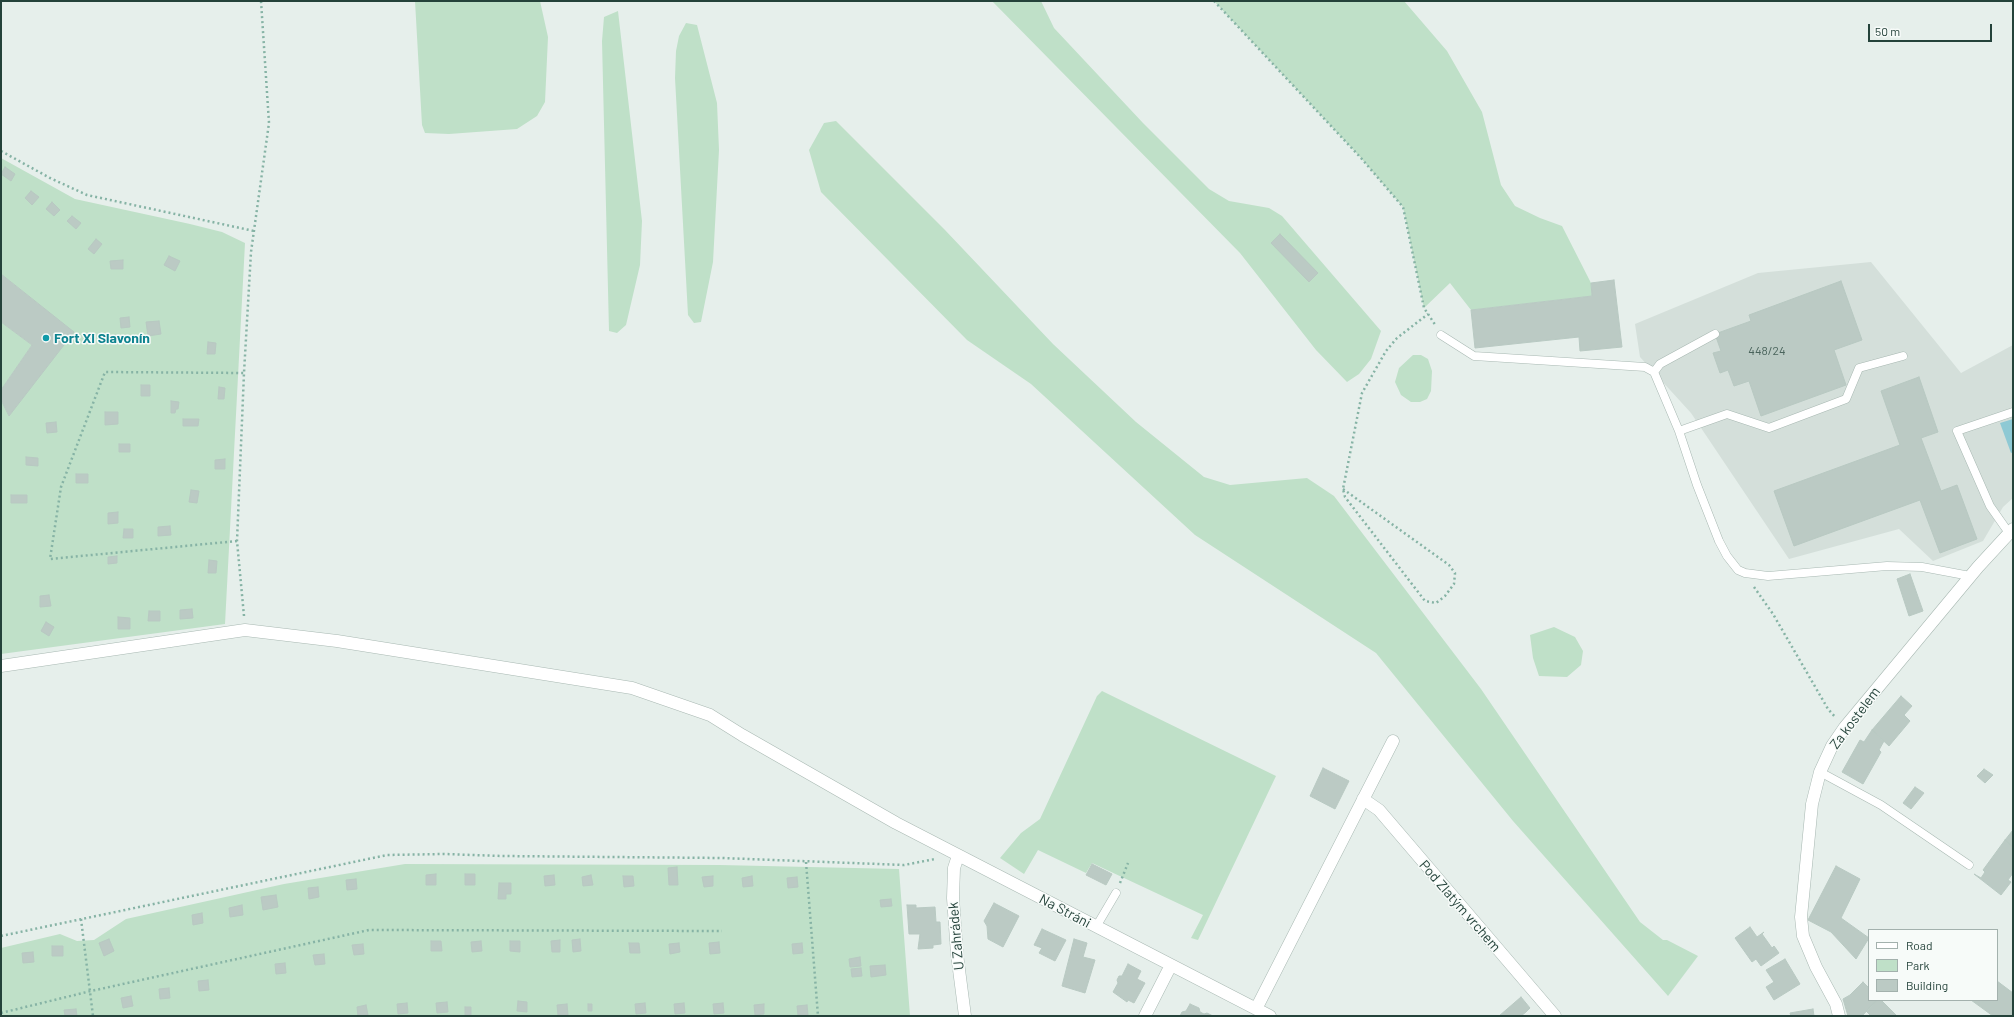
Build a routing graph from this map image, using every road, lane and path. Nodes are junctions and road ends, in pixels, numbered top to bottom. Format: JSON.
{"nodes":[{"id":1,"x":262,"y":1,"type":"edge"},
{"id":2,"x":1214,"y":1,"type":"edge"},
{"id":3,"x":1,"y":151,"type":"edge"},
{"id":4,"x":254,"y":231,"type":"junction"},
{"id":5,"x":1428,"y":314,"type":"junction"},
{"id":6,"x":1715,"y":334,"type":"dead end"},
{"id":7,"x":1441,"y":336,"type":"joint"},
{"id":8,"x":1903,"y":356,"type":"dead end"},
{"id":9,"x":1654,"y":372,"type":"junction"},
{"id":10,"x":244,"y":373,"type":"junction"},
{"id":11,"x":2013,"y":412,"type":"edge"},
{"id":12,"x":1679,"y":430,"type":"junction"},
{"id":13,"x":1343,"y":489,"type":"junction"},
{"id":14,"x":2011,"y":531,"type":"edge"},
{"id":15,"x":237,"y":541,"type":"junction"},
{"id":16,"x":1745,"y":573,"type":"junction"},
{"id":17,"x":1970,"y":576,"type":"junction"},
{"id":18,"x":246,"y":630,"type":"junction"},
{"id":19,"x":1,"y":666,"type":"edge"},
{"id":20,"x":1845,"y":727,"type":"junction"},
{"id":21,"x":1393,"y":741,"type":"dead end"},
{"id":22,"x":1820,"y":772,"type":"junction"},
{"id":23,"x":1363,"y":798,"type":"junction"},
{"id":24,"x":954,"y":854,"type":"junction"},
{"id":25,"x":806,"y":862,"type":"junction"},
{"id":26,"x":1128,"y":863,"type":"dead end"},
{"id":27,"x":1969,"y":865,"type":"dead end"},
{"id":28,"x":1116,"y":893,"type":"joint"},
{"id":29,"x":81,"y":919,"type":"junction"},
{"id":30,"x":1096,"y":927,"type":"junction"},
{"id":31,"x":722,"y":931,"type":"dead end"},
{"id":32,"x":1,"y":936,"type":"edge"},
{"id":33,"x":1171,"y":965,"type":"junction"},
{"id":34,"x":90,"y":991,"type":"junction"},
{"id":35,"x":1256,"y":1009,"type":"junction"},
{"id":36,"x":1,"y":1013,"type":"edge"},
{"id":37,"x":93,"y":1016,"type":"edge"},
{"id":38,"x":818,"y":1016,"type":"edge"},
{"id":39,"x":965,"y":1016,"type":"edge"},
{"id":40,"x":1145,"y":1016,"type":"edge"},
{"id":41,"x":1270,"y":1016,"type":"edge"},
{"id":42,"x":1555,"y":1016,"type":"edge"},
{"id":43,"x":1839,"y":1016,"type":"edge"}],
"edges":[{"from":1,"to":4,"type":"path"},
{"from":2,"to":5,"type":"path"},
{"from":3,"to":4,"type":"path"},
{"from":4,"to":10,"type":"path"},
{"from":5,"to":7,"type":"path"},
{"from":5,"to":13,"type":"path"},
{"from":6,"to":9,"type":"lane"},
{"from":7,"to":9,"type":"lane"},
{"from":8,"to":12,"type":"lane"},
{"from":9,"to":12,"type":"lane"},
{"from":10,"to":15,"type":"path"},
{"from":10,"to":15,"type":"path"},
{"from":11,"to":14,"type":"lane"},
{"from":12,"to":16,"type":"lane"},
{"from":13,"to":13,"type":"path"},
{"from":14,"to":17,"type":"street","name":"Za kostelem"},
{"from":15,"to":18,"type":"path"},
{"from":16,"to":17,"type":"lane"},
{"from":16,"to":20,"type":"path"},
{"from":17,"to":20,"type":"street","name":"Za kostelem"},
{"from":18,"to":19,"type":"street","name":"Na Stráni"},
{"from":18,"to":24,"type":"street","name":"Na Stráni"},
{"from":20,"to":22,"type":"street","name":"Za kostelem"},
{"from":21,"to":23,"type":"street"},
{"from":22,"to":27,"type":"lane"},
{"from":22,"to":43,"type":"street","name":"Za kostelem"},
{"from":23,"to":35,"type":"street"},
{"from":23,"to":42,"type":"street","name":"Pod Zlatým vrchem"},
{"from":24,"to":25,"type":"path"},
{"from":24,"to":30,"type":"street","name":"Na Stráni"},
{"from":24,"to":39,"type":"street","name":"U Zahrádek"},
{"from":25,"to":29,"type":"path"},
{"from":25,"to":38,"type":"path"},
{"from":26,"to":28,"type":"path"},
{"from":28,"to":30,"type":"lane"},
{"from":29,"to":32,"type":"path"},
{"from":29,"to":34,"type":"path"},
{"from":30,"to":33,"type":"street","name":"Na Stráni"},
{"from":31,"to":34,"type":"path"},
{"from":33,"to":35,"type":"street","name":"Na Stráni"},
{"from":33,"to":40,"type":"street"},
{"from":34,"to":36,"type":"path"},
{"from":34,"to":37,"type":"path"},
{"from":35,"to":41,"type":"street","name":"Na Stráni"}]}
